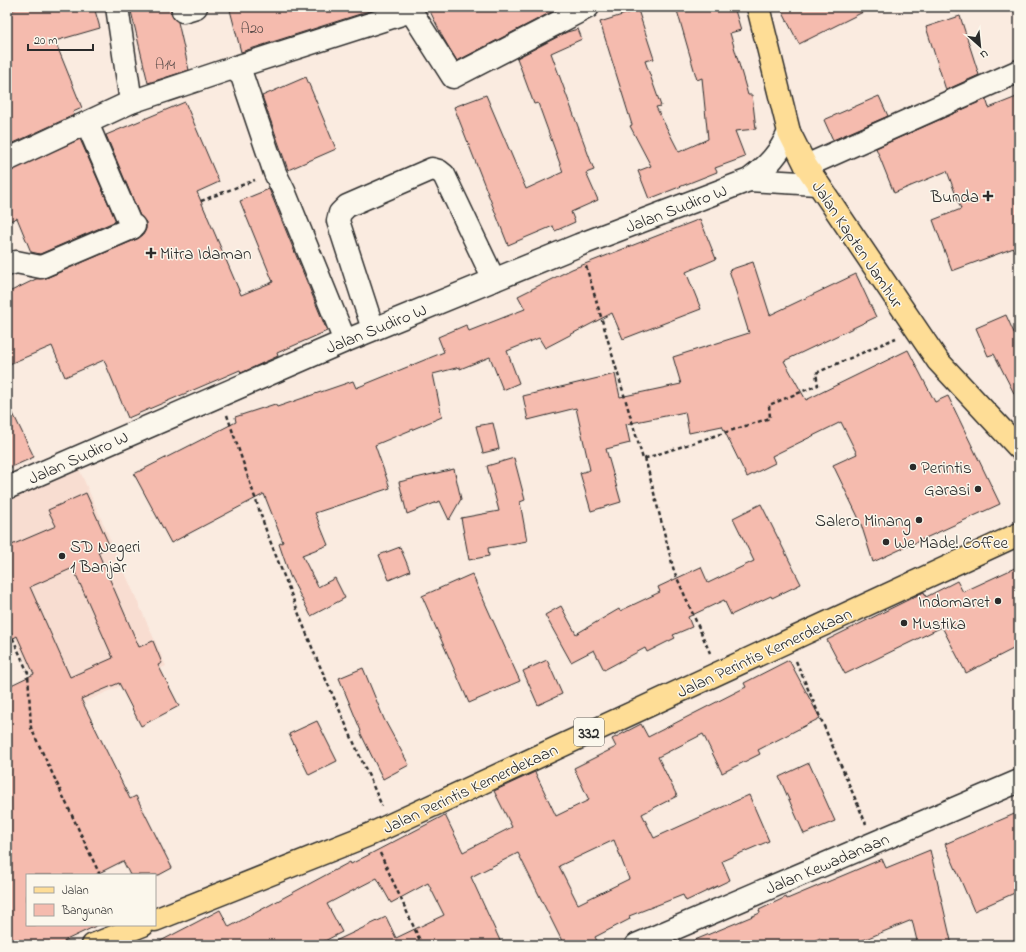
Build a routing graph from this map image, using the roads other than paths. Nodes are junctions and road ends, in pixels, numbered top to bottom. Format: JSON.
{"nodes":[{"id":1,"x":117,"y":7,"type":"edge"},
{"id":2,"x":183,"y":7,"type":"edge"},
{"id":3,"x":196,"y":7,"type":"edge"},
{"id":4,"x":588,"y":7,"type":"edge"},
{"id":5,"x":758,"y":7,"type":"edge"},
{"id":6,"x":233,"y":68,"type":"junction"},
{"id":7,"x":1019,"y":71,"type":"edge"},
{"id":8,"x":131,"y":102,"type":"junction"},
{"id":9,"x":87,"y":123,"type":"junction"},
{"id":10,"x":789,"y":132,"type":"junction"},
{"id":11,"x":7,"y":160,"type":"edge"},
{"id":12,"x":812,"y":175,"type":"junction"},
{"id":13,"x":749,"y":180,"type":"junction"},
{"id":14,"x":7,"y":265,"type":"edge"},
{"id":15,"x":494,"y":280,"type":"junction"},
{"id":16,"x":373,"y":329,"type":"junction"},
{"id":17,"x":345,"y":341,"type":"junction"},
{"id":18,"x":1019,"y":448,"type":"edge"},
{"id":19,"x":7,"y":488,"type":"edge"},
{"id":20,"x":1019,"y":534,"type":"edge"},
{"id":21,"x":1019,"y":781,"type":"edge"},
{"id":22,"x":156,"y":920,"type":"edge"},
{"id":23,"x":140,"y":926,"type":"edge"},
{"id":24,"x":93,"y":945,"type":"edge"},
{"id":25,"x":636,"y":945,"type":"edge"}],
"edges":[{"from":1,"to":8,"type":"street"},
{"from":2,"to":3,"type":"street"},
{"from":4,"to":6,"type":"street"},
{"from":5,"to":10,"type":"main road","name":"Jalan Kapten Jamhur"},
{"from":6,"to":8,"type":"street"},
{"from":6,"to":17,"type":"street"},
{"from":7,"to":12,"type":"street"},
{"from":8,"to":9,"type":"street"},
{"from":9,"to":11,"type":"street"},
{"from":9,"to":14,"type":"street"},
{"from":10,"to":12,"type":"main road","name":"Jalan Kapten Jamhur"},
{"from":10,"to":13,"type":"street"},
{"from":12,"to":13,"type":"street"},
{"from":12,"to":18,"type":"main road","name":"Jalan Kapten Jamhur"},
{"from":13,"to":15,"type":"street","name":"Jalan Sudiro W"},
{"from":15,"to":16,"type":"street","name":"Jalan Sudiro W"},
{"from":15,"to":16,"type":"street"},
{"from":16,"to":17,"type":"street","name":"Jalan Sudiro W"},
{"from":17,"to":19,"type":"street","name":"Jalan Sudiro W"},
{"from":20,"to":22,"type":"main road","name":"Jalan Perintis Kemerdekaan","number":"332"},
{"from":21,"to":25,"type":"street","name":"Jalan Kewadanaan"},
{"from":23,"to":24,"type":"main road"}]}
